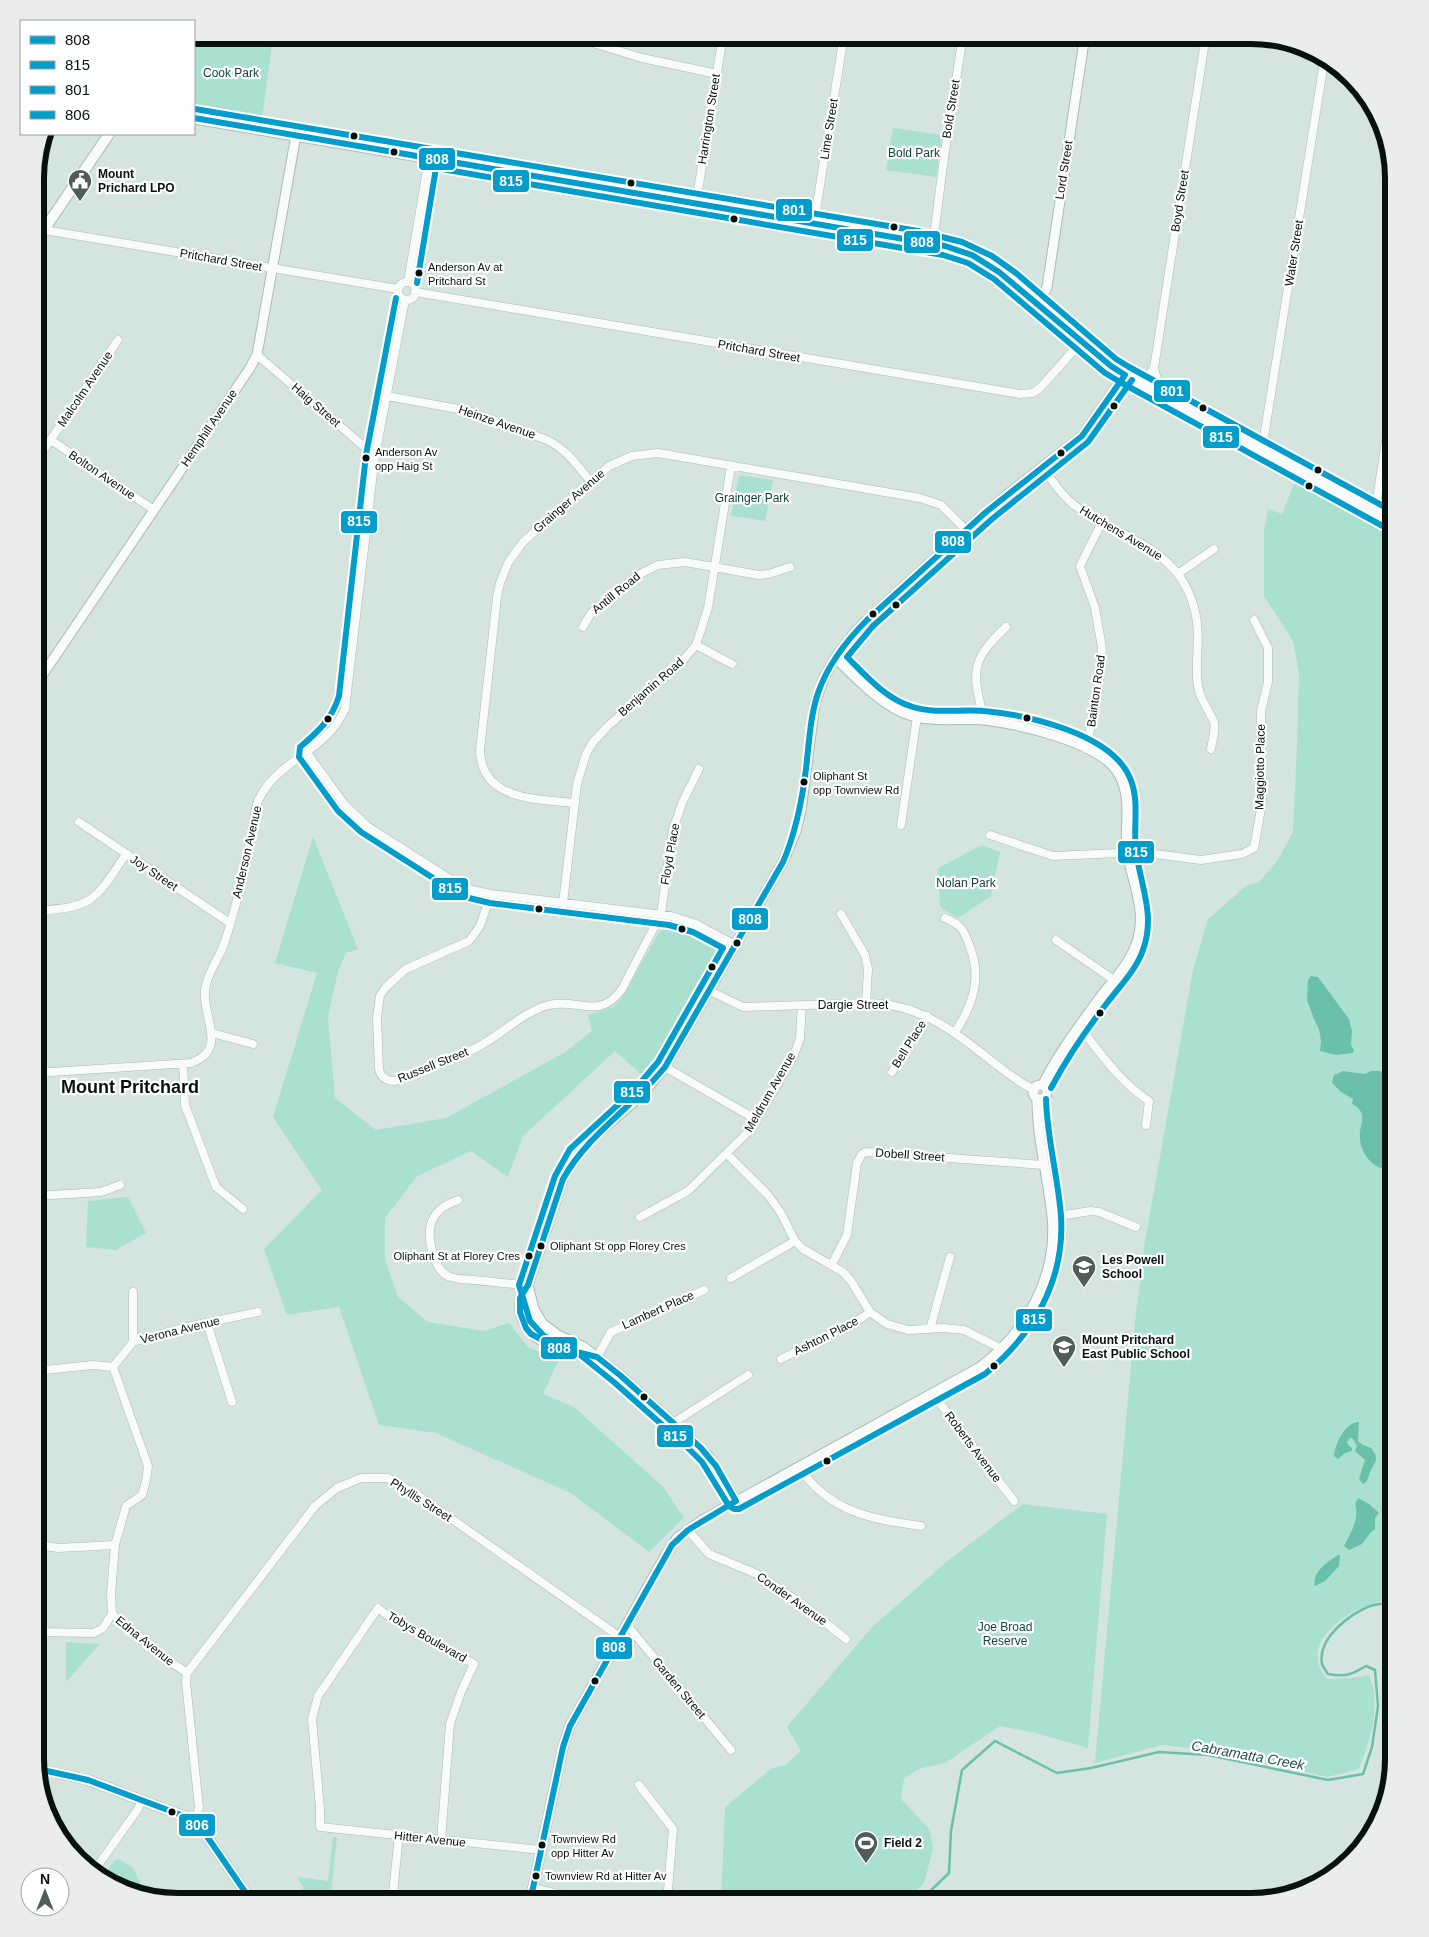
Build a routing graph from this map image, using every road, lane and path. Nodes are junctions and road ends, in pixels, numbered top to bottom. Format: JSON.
{"nodes":[{"id":1,"x":609,"y":44,"type":"edge"},
{"id":2,"x":722,"y":44,"type":"edge"},
{"id":3,"x":843,"y":44,"type":"edge"},
{"id":4,"x":962,"y":44,"type":"edge"},
{"id":5,"x":1084,"y":44,"type":"edge"},
{"id":6,"x":1205,"y":44,"type":"edge"},
{"id":7,"x":1324,"y":65,"type":"edge"},
{"id":8,"x":717,"y":74,"type":"junction"},
{"id":9,"x":195,"y":118,"type":"edge"},
{"id":10,"x":108,"y":135,"type":"edge"},
{"id":11,"x":296,"y":136,"type":"junction"},
{"id":12,"x":429,"y":158,"type":"junction"},
{"id":13,"x":696,"y":204,"type":"junction"},
{"id":14,"x":814,"y":223,"type":"junction"},
{"id":15,"x":44,"y":230,"type":"joint"},
{"id":16,"x":933,"y":243,"type":"junction"},
{"id":17,"x":273,"y":269,"type":"junction"},
{"id":18,"x":408,"y":282,"type":"junction"},
{"id":19,"x":398,"y":289,"type":"junction"},
{"id":20,"x":415,"y":292,"type":"junction"},
{"id":21,"x":405,"y":300,"type":"junction"},
{"id":22,"x":1039,"y":304,"type":"junction"},
{"id":23,"x":118,"y":340,"type":"dead end"},
{"id":24,"x":1082,"y":341,"type":"junction"},
{"id":25,"x":258,"y":355,"type":"junction"},
{"id":26,"x":1154,"y":368,"type":"junction"},
{"id":27,"x":1125,"y":375,"type":"junction"},
{"id":28,"x":1137,"y":381,"type":"junction"},
{"id":29,"x":1162,"y":395,"type":"junction"},
{"id":30,"x":387,"y":396,"type":"junction"},
{"id":31,"x":51,"y":440,"type":"junction"},
{"id":32,"x":1385,"y":447,"type":"edge"},
{"id":33,"x":44,"y":450,"type":"edge"},
{"id":34,"x":1262,"y":450,"type":"junction"},
{"id":35,"x":375,"y":456,"type":"junction"},
{"id":36,"x":731,"y":466,"type":"junction"},
{"id":37,"x":1042,"y":467,"type":"junction"},
{"id":38,"x":590,"y":481,"type":"junction"},
{"id":39,"x":154,"y":510,"type":"junction"},
{"id":40,"x":1375,"y":512,"type":"junction"},
{"id":41,"x":1385,"y":517,"type":"edge"},
{"id":42,"x":1102,"y":522,"type":"junction"},
{"id":43,"x":966,"y":530,"type":"junction"},
{"id":44,"x":1214,"y":549,"type":"dead end"},
{"id":45,"x":715,"y":567,"type":"junction"},
{"id":46,"x":790,"y":567,"type":"dead end"},
{"id":47,"x":1179,"y":573,"type":"junction"},
{"id":48,"x":1254,"y":620,"type":"dead end"},
{"id":49,"x":583,"y":627,"type":"dead end"},
{"id":50,"x":1006,"y":627,"type":"dead end"},
{"id":51,"x":696,"y":645,"type":"junction"},
{"id":52,"x":835,"y":658,"type":"junction"},
{"id":53,"x":732,"y":664,"type":"dead end"},
{"id":54,"x":44,"y":673,"type":"edge"},
{"id":55,"x":917,"y":717,"type":"junction"},
{"id":56,"x":984,"y":720,"type":"junction"},
{"id":57,"x":1086,"y":749,"type":"junction"},
{"id":58,"x":1211,"y":749,"type":"dead end"},
{"id":59,"x":307,"y":753,"type":"junction"},
{"id":60,"x":699,"y":769,"type":"dead end"},
{"id":61,"x":574,"y":803,"type":"junction"},
{"id":62,"x":79,"y":822,"type":"dead end"},
{"id":63,"x":901,"y":825,"type":"dead end"},
{"id":64,"x":990,"y":835,"type":"dead end"},
{"id":65,"x":1128,"y":852,"type":"junction"},
{"id":66,"x":126,"y":854,"type":"junction"},
{"id":67,"x":491,"y":894,"type":"junction"},
{"id":68,"x":563,"y":902,"type":"junction"},
{"id":69,"x":44,"y":910,"type":"edge"},
{"id":70,"x":661,"y":914,"type":"junction"},
{"id":71,"x":841,"y":914,"type":"dead end"},
{"id":72,"x":946,"y":918,"type":"dead end"},
{"id":73,"x":230,"y":923,"type":"junction"},
{"id":74,"x":1056,"y":940,"type":"dead end"},
{"id":75,"x":735,"y":945,"type":"junction"},
{"id":76,"x":1114,"y":980,"type":"junction"},
{"id":77,"x":710,"y":991,"type":"junction"},
{"id":78,"x":866,"y":1003,"type":"junction"},
{"id":79,"x":802,"y":1005,"type":"junction"},
{"id":80,"x":927,"y":1016,"type":"junction"},
{"id":81,"x":1078,"y":1026,"type":"junction"},
{"id":82,"x":955,"y":1032,"type":"junction"},
{"id":83,"x":212,"y":1033,"type":"junction"},
{"id":84,"x":253,"y":1044,"type":"dead end"},
{"id":85,"x":183,"y":1064,"type":"junction"},
{"id":86,"x":665,"y":1067,"type":"junction"},
{"id":87,"x":44,"y":1072,"type":"edge"},
{"id":88,"x":892,"y":1072,"type":"dead end"},
{"id":89,"x":1036,"y":1094,"type":"junction"},
{"id":90,"x":757,"y":1120,"type":"junction"},
{"id":91,"x":1146,"y":1126,"type":"dead end"},
{"id":92,"x":727,"y":1154,"type":"junction"},
{"id":93,"x":1044,"y":1165,"type":"junction"},
{"id":94,"x":120,"y":1185,"type":"dead end"},
{"id":95,"x":44,"y":1195,"type":"edge"},
{"id":96,"x":458,"y":1200,"type":"dead end"},
{"id":97,"x":243,"y":1209,"type":"dead end"},
{"id":98,"x":640,"y":1217,"type":"dead end"},
{"id":99,"x":1052,"y":1217,"type":"junction"},
{"id":100,"x":1136,"y":1227,"type":"dead end"},
{"id":101,"x":795,"y":1241,"type":"junction"},
{"id":102,"x":950,"y":1257,"type":"dead end"},
{"id":103,"x":832,"y":1264,"type":"junction"},
{"id":104,"x":731,"y":1278,"type":"dead end"},
{"id":105,"x":528,"y":1285,"type":"junction"},
{"id":106,"x":704,"y":1290,"type":"dead end"},
{"id":107,"x":133,"y":1292,"type":"dead end"},
{"id":108,"x":258,"y":1312,"type":"dead end"},
{"id":109,"x":870,"y":1312,"type":"junction"},
{"id":110,"x":207,"y":1323,"type":"junction"},
{"id":111,"x":930,"y":1329,"type":"junction"},
{"id":112,"x":133,"y":1342,"type":"junction"},
{"id":113,"x":1002,"y":1349,"type":"junction"},
{"id":114,"x":597,"y":1356,"type":"junction"},
{"id":115,"x":781,"y":1359,"type":"dead end"},
{"id":116,"x":113,"y":1367,"type":"junction"},
{"id":117,"x":44,"y":1370,"type":"edge"},
{"id":118,"x":748,"y":1375,"type":"dead end"},
{"id":119,"x":933,"y":1394,"type":"junction"},
{"id":120,"x":232,"y":1402,"type":"dead end"},
{"id":121,"x":673,"y":1423,"type":"junction"},
{"id":122,"x":799,"y":1467,"type":"junction"},
{"id":123,"x":736,"y":1501,"type":"junction"},
{"id":124,"x":1014,"y":1501,"type":"dead end"},
{"id":125,"x":921,"y":1526,"type":"dead end"},
{"id":126,"x":688,"y":1530,"type":"junction"},
{"id":127,"x":115,"y":1545,"type":"junction"},
{"id":128,"x":44,"y":1546,"type":"edge"},
{"id":129,"x":112,"y":1614,"type":"junction"},
{"id":130,"x":627,"y":1624,"type":"junction"},
{"id":131,"x":44,"y":1632,"type":"edge"},
{"id":132,"x":620,"y":1637,"type":"junction"},
{"id":133,"x":846,"y":1638,"type":"dead end"},
{"id":134,"x":187,"y":1673,"type":"junction"},
{"id":135,"x":731,"y":1750,"type":"dead end"},
{"id":136,"x":45,"y":1770,"type":"edge"},
{"id":137,"x":639,"y":1785,"type":"dead end"},
{"id":138,"x":142,"y":1800,"type":"junction"},
{"id":139,"x":194,"y":1822,"type":"junction"},
{"id":140,"x":320,"y":1827,"type":"joint"},
{"id":141,"x":398,"y":1836,"type":"junction"},
{"id":142,"x":441,"y":1840,"type":"junction"},
{"id":143,"x":541,"y":1850,"type":"junction"},
{"id":144,"x":97,"y":1867,"type":"edge"},
{"id":145,"x":532,"y":1888,"type":"junction"},
{"id":146,"x":246,"y":1893,"type":"edge"},
{"id":147,"x":393,"y":1893,"type":"edge"},
{"id":148,"x":531,"y":1893,"type":"edge"},
{"id":149,"x":554,"y":1893,"type":"edge"},
{"id":150,"x":669,"y":1893,"type":"edge"}],
"edges":[{"from":1,"to":8,"type":"street"},
{"from":2,"to":8,"type":"street","name":"Harrington Street"},
{"from":3,"to":14,"type":"street","name":"Lime Street"},
{"from":4,"to":16,"type":"street","name":"Bold Street"},
{"from":5,"to":22,"type":"street","name":"Lord Street"},
{"from":6,"to":26,"type":"street","name":"Boyd Street"},
{"from":7,"to":34,"type":"street","name":"Water Street"},
{"from":8,"to":13,"type":"street","name":"Harrington Street"},
{"from":9,"to":11,"type":"main road"},
{"from":10,"to":15,"type":"main road"},
{"from":11,"to":12,"type":"main road"},
{"from":11,"to":17,"type":"street","name":"Hemphill Avenue"},
{"from":12,"to":13,"type":"main road"},
{"from":12,"to":18,"type":"street"},
{"from":13,"to":14,"type":"main road"},
{"from":14,"to":16,"type":"main road"},
{"from":15,"to":17,"type":"street","name":"Pritchard Street"},
{"from":16,"to":22,"type":"main road"},
{"from":17,"to":19,"type":"street","name":"Pritchard Street"},
{"from":17,"to":25,"type":"street","name":"Hemphill Avenue"},
{"from":18,"to":19,"type":"street"},
{"from":18,"to":20,"type":"street"},
{"from":19,"to":21,"type":"street"},
{"from":20,"to":21,"type":"street"},
{"from":20,"to":24,"type":"street","name":"Pritchard Street"},
{"from":21,"to":30,"type":"street","name":"Anderson Avenue"},
{"from":22,"to":24,"type":"main road"},
{"from":23,"to":31,"type":"street","name":"Malcolm Avenue"},
{"from":24,"to":27,"type":"main road"},
{"from":25,"to":35,"type":"street","name":"Haig Street"},
{"from":25,"to":39,"type":"street","name":"Hemphill Avenue"},
{"from":26,"to":28,"type":"street"},
{"from":26,"to":29,"type":"street","name":"Boyd Street"},
{"from":27,"to":28,"type":"main road"},
{"from":27,"to":37,"type":"street"},
{"from":28,"to":29,"type":"main road"},
{"from":29,"to":34,"type":"main road"},
{"from":30,"to":35,"type":"street","name":"Anderson Avenue"},
{"from":30,"to":38,"type":"street","name":"Heinze Avenue"},
{"from":31,"to":33,"type":"street","name":"Malcolm Avenue"},
{"from":31,"to":39,"type":"street","name":"Bolton Avenue"},
{"from":32,"to":40,"type":"street"},
{"from":34,"to":40,"type":"main road"},
{"from":35,"to":59,"type":"street","name":"Anderson Avenue"},
{"from":36,"to":38,"type":"street","name":"Grainger Avenue"},
{"from":36,"to":43,"type":"street","name":"Grainger Avenue"},
{"from":36,"to":45,"type":"street","name":"Benjamin Road"},
{"from":37,"to":42,"type":"street","name":"Hutchens Avenue"},
{"from":37,"to":43,"type":"street"},
{"from":38,"to":61,"type":"street","name":"Grainger Avenue"},
{"from":39,"to":54,"type":"street","name":"Hemphill Avenue"},
{"from":40,"to":41,"type":"main road"},
{"from":42,"to":47,"type":"street","name":"Hutchens Avenue"},
{"from":42,"to":57,"type":"street","name":"Bainton Road"},
{"from":43,"to":52,"type":"street"},
{"from":44,"to":47,"type":"street"},
{"from":45,"to":46,"type":"street","name":"Antill Road"},
{"from":45,"to":49,"type":"street","name":"Antill Road"},
{"from":45,"to":51,"type":"street","name":"Benjamin Road"},
{"from":47,"to":58,"type":"street","name":"Hutchens Avenue"},
{"from":48,"to":65,"type":"street","name":"Maggiotto Place"},
{"from":50,"to":56,"type":"street"},
{"from":51,"to":53,"type":"street"},
{"from":51,"to":61,"type":"street","name":"Benjamin Road"},
{"from":52,"to":55,"type":"street"},
{"from":52,"to":75,"type":"street"},
{"from":55,"to":56,"type":"street"},
{"from":55,"to":63,"type":"street"},
{"from":56,"to":57,"type":"street"},
{"from":57,"to":65,"type":"street"},
{"from":59,"to":67,"type":"street"},
{"from":59,"to":73,"type":"street","name":"Anderson Avenue"},
{"from":60,"to":70,"type":"street","name":"Floyd Place"},
{"from":61,"to":68,"type":"street","name":"Benjamin Road"},
{"from":62,"to":66,"type":"street","name":"Joy Street"},
{"from":64,"to":65,"type":"street"},
{"from":65,"to":76,"type":"street"},
{"from":66,"to":69,"type":"street"},
{"from":66,"to":73,"type":"street","name":"Joy Street"},
{"from":67,"to":68,"type":"street"},
{"from":67,"to":70,"type":"street","name":"Russell Street"},
{"from":68,"to":70,"type":"street"},
{"from":70,"to":75,"type":"street"},
{"from":71,"to":78,"type":"street"},
{"from":72,"to":82,"type":"street"},
{"from":73,"to":83,"type":"street","name":"Anderson Avenue"},
{"from":74,"to":76,"type":"street"},
{"from":75,"to":77,"type":"street"},
{"from":76,"to":81,"type":"street"},
{"from":77,"to":79,"type":"street","name":"Dargie Street"},
{"from":77,"to":86,"type":"street"},
{"from":78,"to":79,"type":"street","name":"Dargie Street"},
{"from":78,"to":80,"type":"street","name":"Dargie Street"},
{"from":79,"to":90,"type":"street","name":"Meldrum Avenue"},
{"from":80,"to":82,"type":"street","name":"Dargie Street"},
{"from":80,"to":88,"type":"street","name":"Bell Place"},
{"from":81,"to":89,"type":"street"},
{"from":81,"to":91,"type":"street"},
{"from":82,"to":89,"type":"street","name":"Dargie Street"},
{"from":83,"to":84,"type":"street"},
{"from":83,"to":85,"type":"street"},
{"from":85,"to":87,"type":"street"},
{"from":85,"to":97,"type":"street"},
{"from":86,"to":90,"type":"street"},
{"from":86,"to":105,"type":"street"},
{"from":89,"to":93,"type":"street"},
{"from":90,"to":92,"type":"street","name":"Meldrum Avenue"},
{"from":92,"to":98,"type":"street","name":"Meldrum Avenue"},
{"from":92,"to":101,"type":"street"},
{"from":93,"to":99,"type":"street"},
{"from":93,"to":103,"type":"street","name":"Dobell Street"},
{"from":94,"to":95,"type":"street"},
{"from":96,"to":105,"type":"street"},
{"from":99,"to":100,"type":"street"},
{"from":99,"to":113,"type":"street"},
{"from":101,"to":103,"type":"street"},
{"from":101,"to":104,"type":"street"},
{"from":102,"to":111,"type":"street"},
{"from":103,"to":109,"type":"street"},
{"from":105,"to":114,"type":"street"},
{"from":105,"to":114,"type":"street"},
{"from":106,"to":114,"type":"street","name":"Lambert Place"},
{"from":107,"to":112,"type":"street"},
{"from":108,"to":110,"type":"street","name":"Verona Avenue"},
{"from":109,"to":111,"type":"street"},
{"from":109,"to":115,"type":"street","name":"Ashton Place"},
{"from":110,"to":112,"type":"street","name":"Verona Avenue"},
{"from":110,"to":120,"type":"street"},
{"from":111,"to":113,"type":"street"},
{"from":112,"to":116,"type":"street","name":"Verona Avenue"},
{"from":113,"to":119,"type":"street"},
{"from":114,"to":121,"type":"street"},
{"from":116,"to":117,"type":"street"},
{"from":116,"to":127,"type":"street","name":"Edna Avenue"},
{"from":118,"to":121,"type":"street"},
{"from":119,"to":122,"type":"street"},
{"from":119,"to":124,"type":"street","name":"Roberts Avenue"},
{"from":121,"to":123,"type":"street"},
{"from":122,"to":123,"type":"street"},
{"from":122,"to":125,"type":"street"},
{"from":123,"to":126,"type":"street"},
{"from":126,"to":130,"type":"street"},
{"from":126,"to":133,"type":"street","name":"Conder Avenue"},
{"from":127,"to":128,"type":"street"},
{"from":127,"to":129,"type":"street","name":"Edna Avenue"},
{"from":129,"to":131,"type":"street"},
{"from":129,"to":134,"type":"street","name":"Edna Avenue"},
{"from":130,"to":132,"type":"street"},
{"from":130,"to":135,"type":"street","name":"Garden Street"},
{"from":132,"to":134,"type":"street","name":"Phyllis Street"},
{"from":132,"to":143,"type":"street"},
{"from":134,"to":139,"type":"street","name":"Edna Avenue"},
{"from":136,"to":138,"type":"street"},
{"from":137,"to":150,"type":"street"},
{"from":138,"to":139,"type":"street"},
{"from":138,"to":144,"type":"street"},
{"from":139,"to":146,"type":"street"},
{"from":140,"to":141,"type":"street","name":"Hitter Avenue"},
{"from":140,"to":142,"type":"street","name":"Tobys Boulevard"},
{"from":141,"to":142,"type":"street","name":"Hitter Avenue"},
{"from":141,"to":147,"type":"street"},
{"from":142,"to":143,"type":"street","name":"Hitter Avenue"},
{"from":143,"to":145,"type":"street"},
{"from":145,"to":148,"type":"street"},
{"from":145,"to":149,"type":"street"}]}
